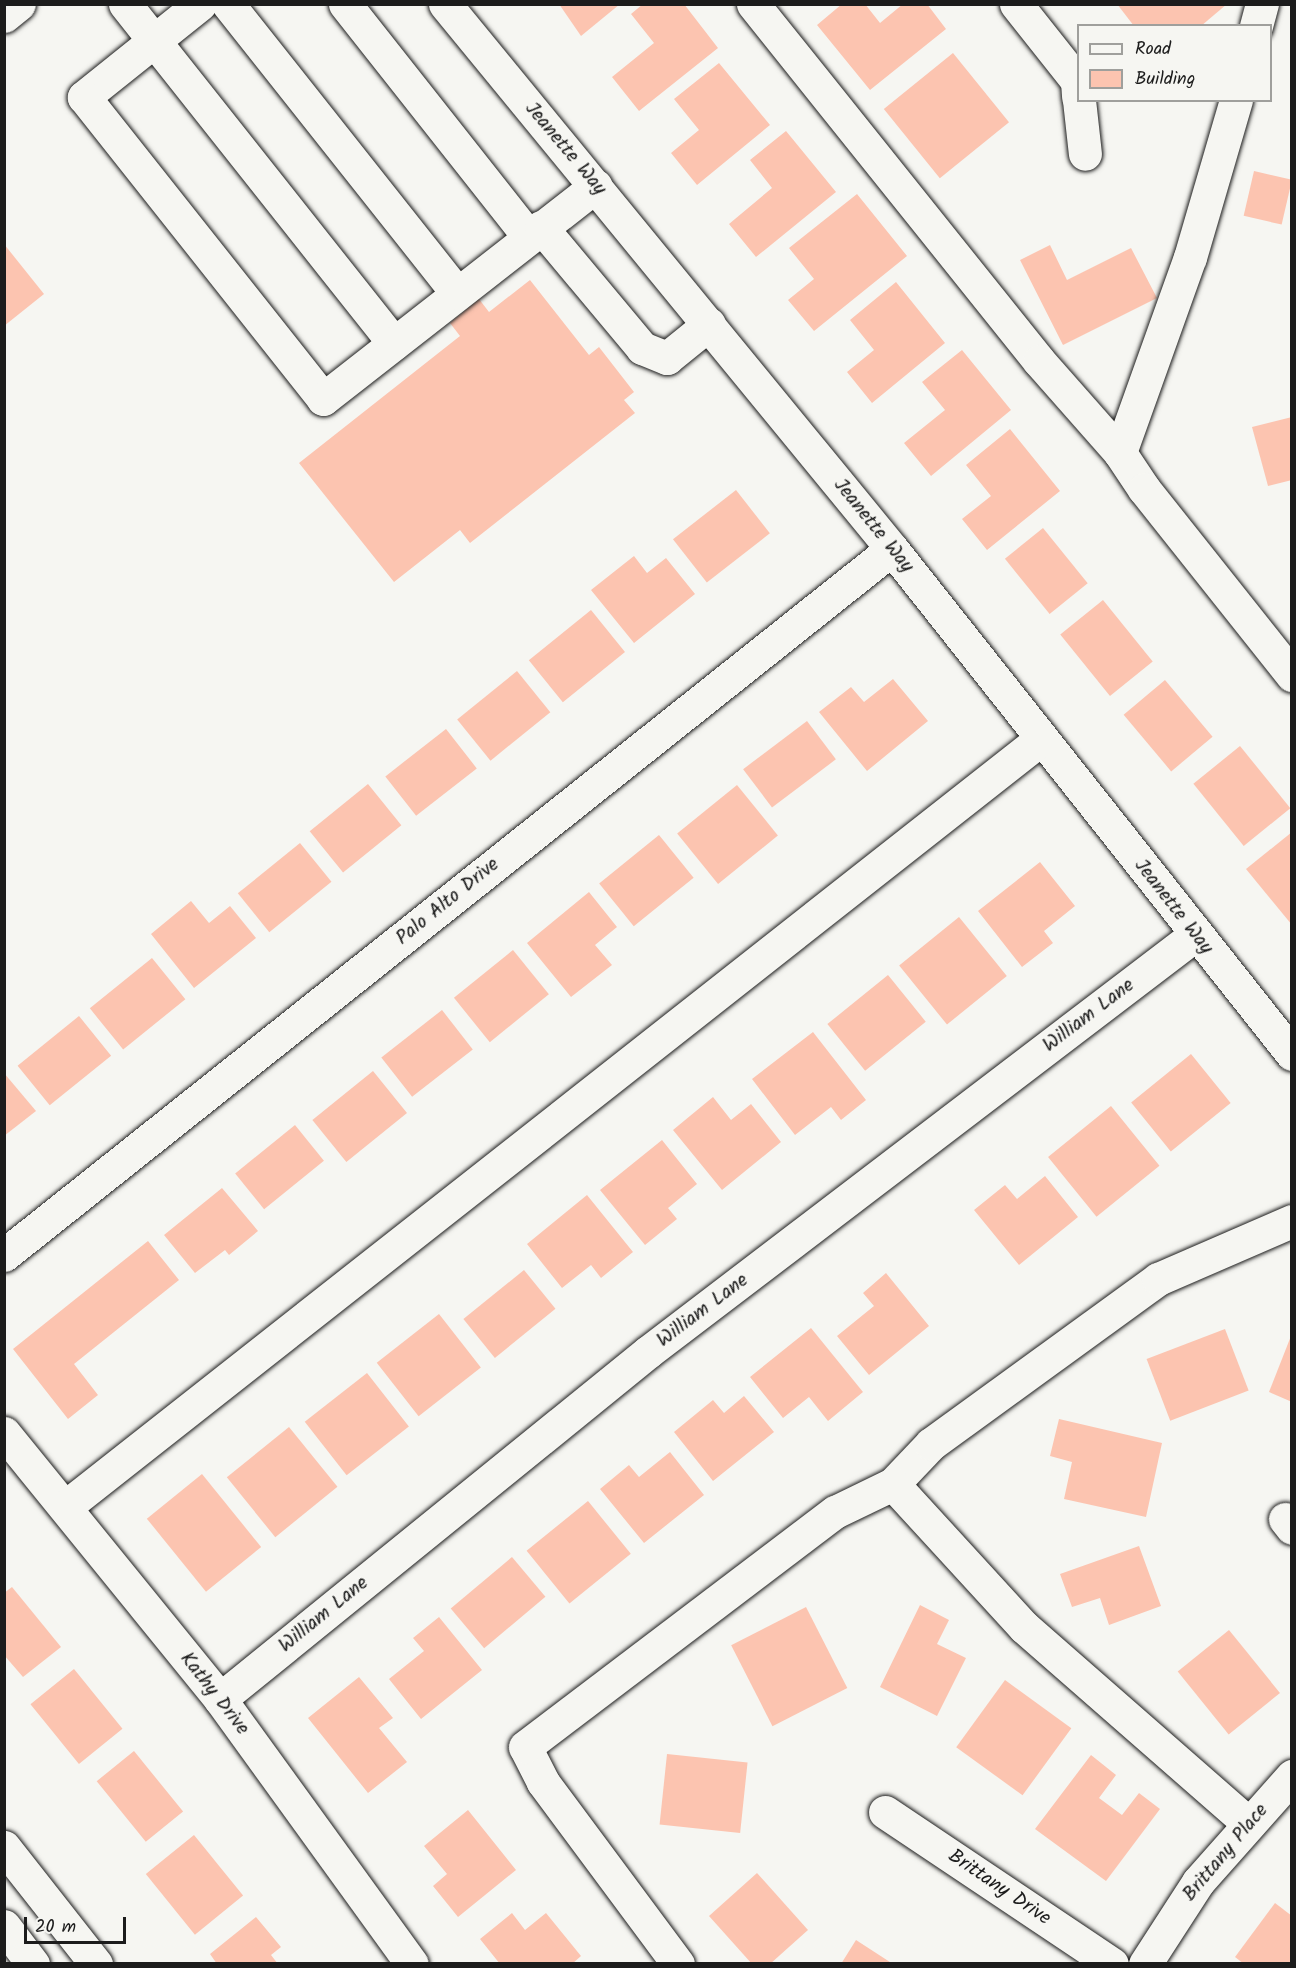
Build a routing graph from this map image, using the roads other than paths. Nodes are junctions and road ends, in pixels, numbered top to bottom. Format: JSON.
{"nodes":[{"id":1,"x":125,"y":4,"type":"edge"},
{"id":2,"x":228,"y":4,"type":"edge"},
{"id":3,"x":345,"y":4,"type":"edge"},
{"id":4,"x":445,"y":4,"type":"edge"},
{"id":5,"x":753,"y":4,"type":"edge"},
{"id":6,"x":1016,"y":4,"type":"edge"},
{"id":7,"x":1262,"y":4,"type":"edge"},
{"id":8,"x":193,"y":7,"type":"edge"},
{"id":9,"x":1257,"y":24,"type":"edge"},
{"id":10,"x":154,"y":41,"type":"junction"},
{"id":11,"x":1077,"y":81,"type":"edge"},
{"id":12,"x":1079,"y":102,"type":"edge"},
{"id":13,"x":1235,"y":102,"type":"edge"},
{"id":14,"x":1085,"y":154,"type":"dead end"},
{"id":15,"x":596,"y":186,"type":"junction"},
{"id":16,"x":535,"y":232,"type":"junction"},
{"id":17,"x":457,"y":293,"type":"junction"},
{"id":18,"x":709,"y":324,"type":"junction"},
{"id":19,"x":394,"y":344,"type":"junction"},
{"id":20,"x":1120,"y":453,"type":"junction"},
{"id":21,"x":892,"y":549,"type":"junction"},
{"id":22,"x":1292,"y":675,"type":"edge"},
{"id":23,"x":1041,"y":739,"type":"junction"},
{"id":24,"x":1195,"y":935,"type":"junction"},
{"id":25,"x":1292,"y":1054,"type":"edge"},
{"id":26,"x":1292,"y":1221,"type":"edge"},
{"id":27,"x":4,"y":1255,"type":"edge"},
{"id":28,"x":4,"y":1433,"type":"edge"},
{"id":29,"x":893,"y":1484,"type":"junction"},
{"id":30,"x":65,"y":1507,"type":"junction"},
{"id":31,"x":220,"y":1699,"type":"junction"},
{"id":32,"x":1292,"y":1776,"type":"edge"},
{"id":33,"x":885,"y":1812,"type":"dead end"},
{"id":34,"x":1249,"y":1824,"type":"junction"},
{"id":35,"x":4,"y":1847,"type":"edge"},
{"id":36,"x":4,"y":1926,"type":"edge"},
{"id":37,"x":33,"y":1964,"type":"edge"},
{"id":38,"x":96,"y":1964,"type":"edge"},
{"id":39,"x":412,"y":1964,"type":"edge"},
{"id":40,"x":678,"y":1964,"type":"edge"},
{"id":41,"x":1112,"y":1964,"type":"edge"},
{"id":42,"x":1145,"y":1964,"type":"edge"}],
"edges":[{"from":1,"to":10,"type":"street"},
{"from":2,"to":17,"type":"street"},
{"from":3,"to":16,"type":"street"},
{"from":4,"to":15,"type":"street","name":"Jeanette Way"},
{"from":5,"to":20,"type":"street"},
{"from":6,"to":11,"type":"street"},
{"from":7,"to":9,"type":"street"},
{"from":8,"to":10,"type":"street"},
{"from":10,"to":19,"type":"street"},
{"from":10,"to":19,"type":"street"},
{"from":12,"to":14,"type":"street"},
{"from":13,"to":20,"type":"street"},
{"from":15,"to":16,"type":"street"},
{"from":15,"to":18,"type":"street","name":"Jeanette Way"},
{"from":16,"to":17,"type":"street"},
{"from":16,"to":18,"type":"street"},
{"from":17,"to":19,"type":"street"},
{"from":18,"to":21,"type":"street","name":"Jeanette Way"},
{"from":20,"to":22,"type":"street"},
{"from":21,"to":23,"type":"street","name":"Jeanette Way"},
{"from":21,"to":27,"type":"street","name":"Palo Alto Drive"},
{"from":23,"to":24,"type":"street","name":"Jeanette Way"},
{"from":23,"to":30,"type":"street"},
{"from":24,"to":25,"type":"street","name":"Jeanette Way"},
{"from":24,"to":31,"type":"street","name":"William Lane"},
{"from":26,"to":29,"type":"street"},
{"from":28,"to":30,"type":"street","name":"Kathy Drive"},
{"from":29,"to":34,"type":"street"},
{"from":29,"to":40,"type":"street"},
{"from":30,"to":31,"type":"street","name":"Kathy Drive"},
{"from":31,"to":39,"type":"street","name":"Kathy Drive"},
{"from":32,"to":34,"type":"street","name":"Brittany Place"},
{"from":33,"to":41,"type":"street","name":"Brittany Drive"},
{"from":34,"to":42,"type":"street","name":"Brittany Place"},
{"from":35,"to":38,"type":"street"},
{"from":36,"to":37,"type":"street"}]}
